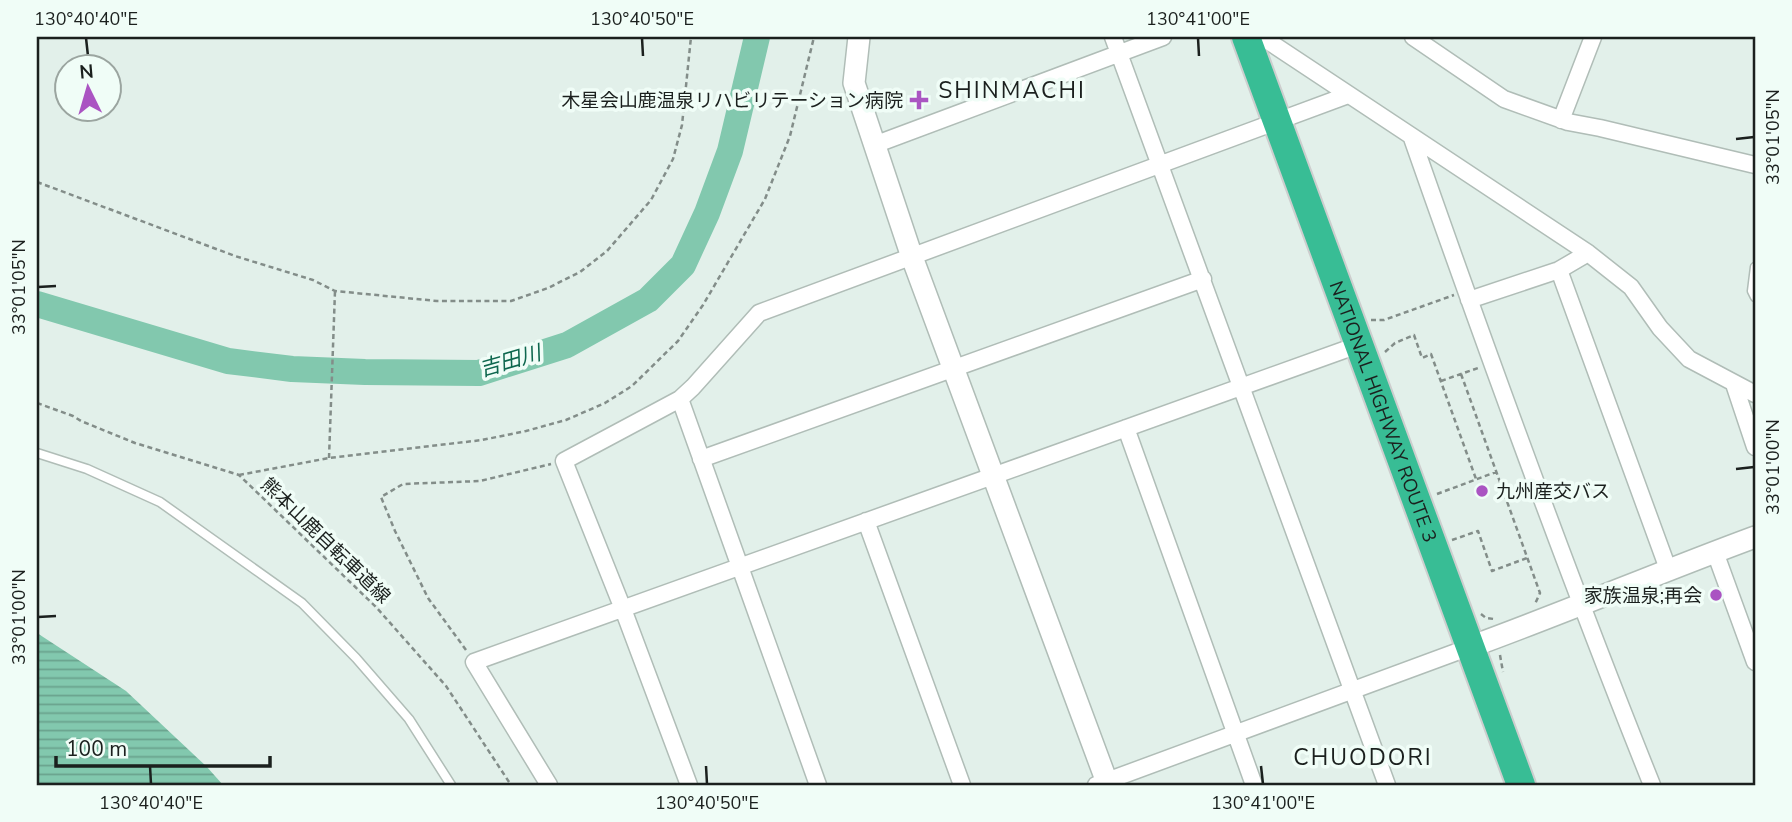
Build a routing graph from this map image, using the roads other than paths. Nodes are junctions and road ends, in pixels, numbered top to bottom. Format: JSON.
{"nodes":[{"id":1,"x":859,"y":37,"type":"edge"},
{"id":2,"x":1113,"y":37,"type":"edge"},
{"id":3,"x":1163,"y":37,"type":"edge"},
{"id":4,"x":1246,"y":37,"type":"edge"},
{"id":5,"x":1262,"y":37,"type":"edge"},
{"id":6,"x":1413,"y":37,"type":"edge"},
{"id":7,"x":1593,"y":37,"type":"edge"},
{"id":8,"x":1119,"y":53,"type":"junction"},
{"id":9,"x":1348,"y":95,"type":"junction"},
{"id":10,"x":1561,"y":120,"type":"junction"},
{"id":11,"x":1276,"y":122,"type":"junction"},
{"id":12,"x":1412,"y":138,"type":"junction"},
{"id":13,"x":874,"y":145,"type":"junction"},
{"id":14,"x":1160,"y":165,"type":"junction"},
{"id":15,"x":1755,"y":165,"type":"edge"},
{"id":16,"x":1588,"y":253,"type":"junction"},
{"id":17,"x":912,"y":257,"type":"junction"},
{"id":18,"x":1755,"y":267,"type":"edge"},
{"id":19,"x":1559,"y":270,"type":"junction"},
{"id":20,"x":1203,"y":279,"type":"junction"},
{"id":21,"x":1462,"y":297,"type":"junction"},
{"id":22,"x":1755,"y":297,"type":"edge"},
{"id":23,"x":1368,"y":340,"type":"junction"},
{"id":24,"x":953,"y":369,"type":"junction"},
{"id":25,"x":1734,"y":384,"type":"junction"},
{"id":26,"x":1240,"y":387,"type":"junction"},
{"id":27,"x":1755,"y":394,"type":"edge"},
{"id":28,"x":680,"y":399,"type":"junction"},
{"id":29,"x":1126,"y":428,"type":"junction"},
{"id":30,"x":1755,"y":447,"type":"edge"},
{"id":31,"x":37,"y":453,"type":"edge"},
{"id":32,"x":701,"y":459,"type":"junction"},
{"id":33,"x":993,"y":475,"type":"junction"},
{"id":34,"x":866,"y":521,"type":"junction"},
{"id":35,"x":1755,"y":537,"type":"edge"},
{"id":36,"x":1715,"y":552,"type":"junction"},
{"id":37,"x":740,"y":567,"type":"junction"},
{"id":38,"x":1668,"y":569,"type":"junction"},
{"id":39,"x":1580,"y":605,"type":"junction"},
{"id":40,"x":623,"y":609,"type":"junction"},
{"id":41,"x":1470,"y":647,"type":"junction"},
{"id":42,"x":1755,"y":662,"type":"edge"},
{"id":43,"x":1353,"y":692,"type":"junction"},
{"id":44,"x":1236,"y":734,"type":"junction"},
{"id":45,"x":1104,"y":784,"type":"edge"},
{"id":46,"x":452,"y":785,"type":"edge"},
{"id":47,"x":549,"y":785,"type":"edge"},
{"id":48,"x":689,"y":785,"type":"edge"},
{"id":49,"x":818,"y":785,"type":"edge"},
{"id":50,"x":962,"y":785,"type":"edge"},
{"id":51,"x":1254,"y":785,"type":"edge"},
{"id":52,"x":1387,"y":785,"type":"edge"},
{"id":53,"x":1521,"y":785,"type":"edge"},
{"id":54,"x":1652,"y":785,"type":"edge"}],
"edges":[{"from":1,"to":13,"type":"street"},
{"from":2,"to":8,"type":"street"},
{"from":3,"to":8,"type":"street"},
{"from":4,"to":11,"type":"highway","name":"NATIONAL HIGHWAY ROUTE 3"},
{"from":5,"to":9,"type":"street"},
{"from":6,"to":10,"type":"street"},
{"from":7,"to":10,"type":"street"},
{"from":8,"to":13,"type":"street"},
{"from":8,"to":14,"type":"street"},
{"from":9,"to":11,"type":"street"},
{"from":9,"to":12,"type":"street"},
{"from":10,"to":15,"type":"street"},
{"from":11,"to":14,"type":"street"},
{"from":11,"to":23,"type":"highway","name":"NATIONAL HIGHWAY ROUTE 3"},
{"from":12,"to":16,"type":"street"},
{"from":12,"to":21,"type":"street"},
{"from":13,"to":17,"type":"street"},
{"from":14,"to":17,"type":"street"},
{"from":14,"to":20,"type":"street"},
{"from":16,"to":19,"type":"street"},
{"from":16,"to":25,"type":"street"},
{"from":17,"to":24,"type":"street"},
{"from":17,"to":28,"type":"street"},
{"from":18,"to":22,"type":"lane"},
{"from":19,"to":21,"type":"street"},
{"from":19,"to":38,"type":"street"},
{"from":20,"to":24,"type":"street"},
{"from":20,"to":26,"type":"street"},
{"from":21,"to":39,"type":"street"},
{"from":23,"to":26,"type":"street"},
{"from":23,"to":41,"type":"highway","name":"NATIONAL HIGHWAY ROUTE 3"},
{"from":24,"to":32,"type":"street"},
{"from":24,"to":33,"type":"street"},
{"from":25,"to":27,"type":"street"},
{"from":25,"to":30,"type":"street"},
{"from":26,"to":29,"type":"street"},
{"from":26,"to":43,"type":"street"},
{"from":28,"to":32,"type":"street"},
{"from":28,"to":40,"type":"street"},
{"from":29,"to":33,"type":"street"},
{"from":29,"to":44,"type":"street"},
{"from":31,"to":46,"type":"lane"},
{"from":32,"to":37,"type":"street"},
{"from":33,"to":34,"type":"street"},
{"from":33,"to":45,"type":"street"},
{"from":34,"to":37,"type":"street"},
{"from":34,"to":50,"type":"street"},
{"from":35,"to":36,"type":"street"},
{"from":36,"to":38,"type":"street"},
{"from":36,"to":42,"type":"street"},
{"from":37,"to":40,"type":"street"},
{"from":37,"to":49,"type":"street"},
{"from":38,"to":39,"type":"street"},
{"from":39,"to":41,"type":"street"},
{"from":39,"to":54,"type":"street"},
{"from":40,"to":47,"type":"street"},
{"from":40,"to":48,"type":"street"},
{"from":41,"to":43,"type":"street"},
{"from":41,"to":53,"type":"highway","name":"NATIONAL HIGHWAY ROUTE 3"},
{"from":43,"to":44,"type":"street"},
{"from":43,"to":52,"type":"street"},
{"from":44,"to":45,"type":"street"},
{"from":44,"to":51,"type":"street"}]}
